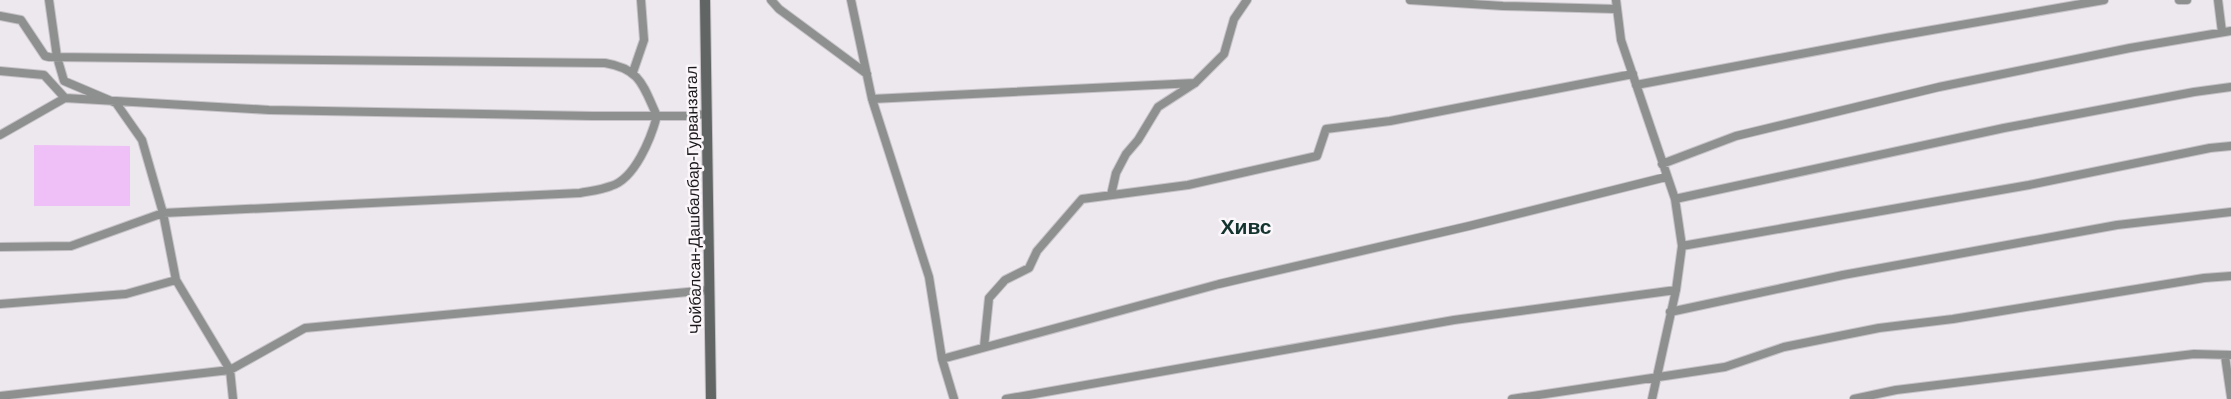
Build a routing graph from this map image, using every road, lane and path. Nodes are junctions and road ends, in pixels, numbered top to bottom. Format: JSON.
{"nodes":[{"id":1,"x":49,"y":0,"type":"edge"},
{"id":2,"x":640,"y":0,"type":"edge"},
{"id":3,"x":705,"y":0,"type":"edge"},
{"id":4,"x":771,"y":0,"type":"edge"},
{"id":5,"x":851,"y":0,"type":"edge"},
{"id":6,"x":1247,"y":0,"type":"edge"},
{"id":7,"x":1410,"y":0,"type":"edge"},
{"id":8,"x":1616,"y":0,"type":"edge"},
{"id":9,"x":2104,"y":0,"type":"edge"},
{"id":10,"x":2179,"y":0,"type":"edge"},
{"id":11,"x":2187,"y":0,"type":"edge"},
{"id":12,"x":2218,"y":0,"type":"edge"},
{"id":13,"x":1616,"y":9,"type":"junction"},
{"id":14,"x":0,"y":16,"type":"edge"},
{"id":15,"x":2231,"y":31,"type":"edge"},
{"id":16,"x":2222,"y":32,"type":"junction"},
{"id":17,"x":57,"y":57,"type":"junction"},
{"id":18,"x":0,"y":71,"type":"edge"},
{"id":19,"x":633,"y":72,"type":"junction"},
{"id":20,"x":867,"y":74,"type":"junction"},
{"id":21,"x":1633,"y":74,"type":"junction"},
{"id":22,"x":1195,"y":83,"type":"junction"},
{"id":23,"x":1636,"y":85,"type":"junction"},
{"id":24,"x":2231,"y":87,"type":"edge"},
{"id":25,"x":65,"y":98,"type":"junction"},
{"id":26,"x":872,"y":99,"type":"junction"},
{"id":27,"x":116,"y":103,"type":"junction"},
{"id":28,"x":706,"y":114,"type":"junction"},
{"id":29,"x":656,"y":116,"type":"junction"},
{"id":30,"x":0,"y":135,"type":"edge"},
{"id":31,"x":2231,"y":146,"type":"edge"},
{"id":32,"x":1662,"y":164,"type":"junction"},
{"id":33,"x":1666,"y":177,"type":"junction"},
{"id":34,"x":1110,"y":195,"type":"junction"},
{"id":35,"x":1675,"y":199,"type":"junction"},
{"id":36,"x":2231,"y":212,"type":"edge"},
{"id":37,"x":163,"y":213,"type":"junction"},
{"id":38,"x":1682,"y":246,"type":"junction"},
{"id":39,"x":0,"y":247,"type":"edge"},
{"id":40,"x":2231,"y":276,"type":"edge"},
{"id":41,"x":176,"y":280,"type":"junction"},
{"id":42,"x":709,"y":290,"type":"junction"},
{"id":43,"x":1676,"y":290,"type":"junction"},
{"id":44,"x":0,"y":304,"type":"edge"},
{"id":45,"x":1670,"y":312,"type":"junction"},
{"id":46,"x":984,"y":348,"type":"junction"},
{"id":47,"x":2228,"y":356,"type":"edge"},
{"id":48,"x":942,"y":359,"type":"junction"},
{"id":49,"x":230,"y":370,"type":"junction"},
{"id":50,"x":1658,"y":378,"type":"junction"},
{"id":51,"x":0,"y":396,"type":"edge"},
{"id":52,"x":2231,"y":398,"type":"edge"},
{"id":53,"x":233,"y":399,"type":"edge"},
{"id":54,"x":711,"y":399,"type":"edge"},
{"id":55,"x":954,"y":399,"type":"edge"},
{"id":56,"x":1006,"y":399,"type":"edge"},
{"id":57,"x":1512,"y":399,"type":"edge"},
{"id":58,"x":1652,"y":399,"type":"edge"},
{"id":59,"x":1854,"y":399,"type":"edge"}],
"edges":[{"from":1,"to":17,"type":"street"},
{"from":2,"to":19,"type":"street"},
{"from":3,"to":28,"type":"street","name":"Чойбалсан-Дашбалбар-Гурванзагал"},
{"from":4,"to":20,"type":"street"},
{"from":5,"to":20,"type":"street"},
{"from":6,"to":22,"type":"street"},
{"from":7,"to":13,"type":"street"},
{"from":8,"to":13,"type":"street"},
{"from":9,"to":23,"type":"street"},
{"from":10,"to":11,"type":"street"},
{"from":12,"to":16,"type":"street"},
{"from":13,"to":21,"type":"street"},
{"from":14,"to":17,"type":"street"},
{"from":15,"to":16,"type":"street"},
{"from":16,"to":32,"type":"street"},
{"from":17,"to":19,"type":"street"},
{"from":17,"to":27,"type":"street"},
{"from":18,"to":25,"type":"street"},
{"from":19,"to":29,"type":"street"},
{"from":20,"to":26,"type":"street"},
{"from":21,"to":23,"type":"street"},
{"from":21,"to":34,"type":"street"},
{"from":22,"to":26,"type":"street"},
{"from":22,"to":34,"type":"street"},
{"from":23,"to":32,"type":"street"},
{"from":24,"to":35,"type":"street"},
{"from":25,"to":27,"type":"street"},
{"from":25,"to":30,"type":"street"},
{"from":26,"to":48,"type":"street"},
{"from":27,"to":29,"type":"street"},
{"from":27,"to":37,"type":"street"},
{"from":28,"to":29,"type":"street"},
{"from":28,"to":42,"type":"street","name":"Чойбалсан-Дашбалбар-Гурванзагал"},
{"from":29,"to":37,"type":"street"},
{"from":31,"to":38,"type":"street"},
{"from":32,"to":33,"type":"street"},
{"from":33,"to":35,"type":"street"},
{"from":33,"to":46,"type":"street"},
{"from":34,"to":46,"type":"street"},
{"from":35,"to":38,"type":"street"},
{"from":36,"to":45,"type":"street"},
{"from":37,"to":39,"type":"street"},
{"from":37,"to":41,"type":"street"},
{"from":38,"to":43,"type":"street"},
{"from":40,"to":50,"type":"street"},
{"from":41,"to":44,"type":"street"},
{"from":41,"to":49,"type":"street"},
{"from":42,"to":49,"type":"street"},
{"from":42,"to":54,"type":"street","name":"Чойбалсан-Дашбалбар-Гурванзагал"},
{"from":43,"to":45,"type":"street"},
{"from":43,"to":56,"type":"street"},
{"from":45,"to":50,"type":"street"},
{"from":46,"to":48,"type":"street"},
{"from":47,"to":52,"type":"street"},
{"from":47,"to":59,"type":"street"},
{"from":48,"to":55,"type":"street"},
{"from":49,"to":51,"type":"street"},
{"from":49,"to":53,"type":"street"},
{"from":50,"to":57,"type":"street"},
{"from":50,"to":58,"type":"street"}]}
